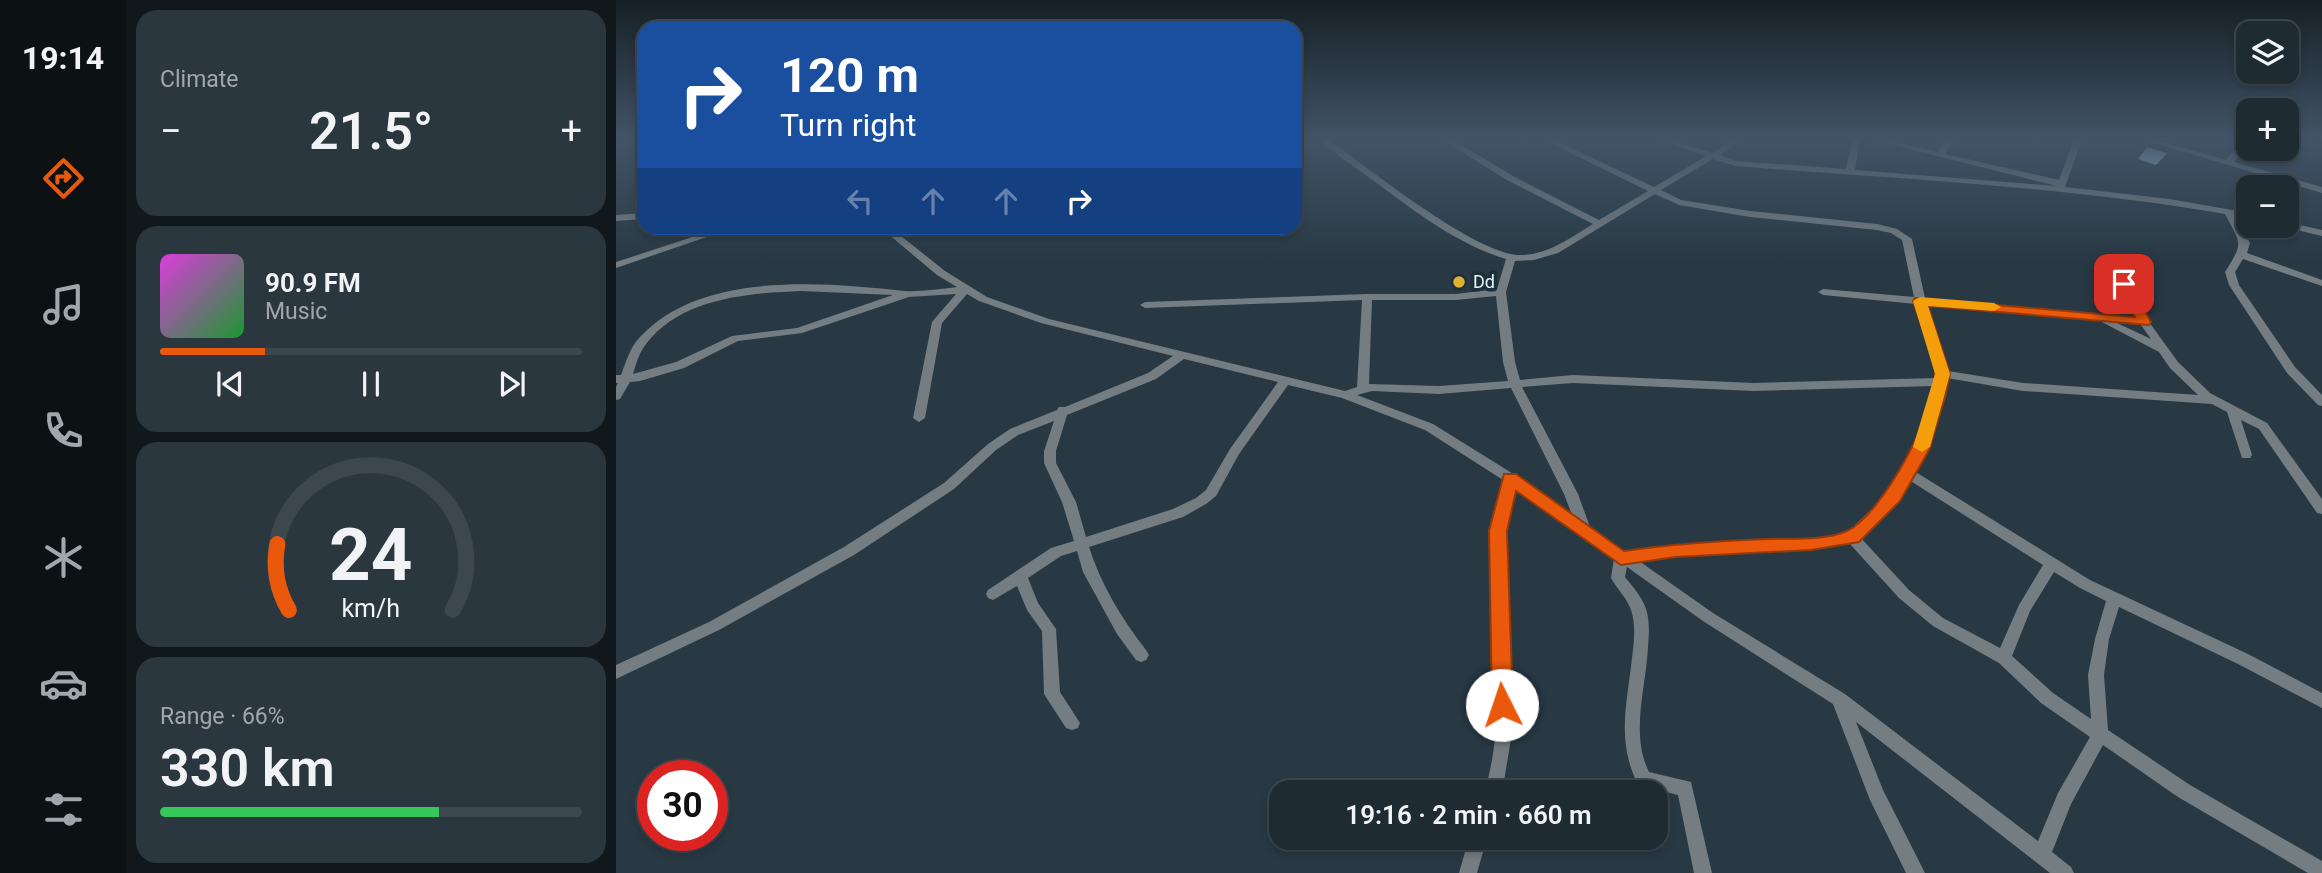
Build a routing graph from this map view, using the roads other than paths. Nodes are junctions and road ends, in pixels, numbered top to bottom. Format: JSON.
{"nodes":[{"id":1,"x":1381,"y":180,"type":"edge"},
{"id":2,"x":1513,"y":180,"type":"edge"},
{"id":3,"x":1630,"y":180,"type":"edge"},
{"id":4,"x":1672,"y":180,"type":"edge"},
{"id":5,"x":1959,"y":180,"type":"edge"},
{"id":6,"x":2038,"y":180,"type":"edge"},
{"id":7,"x":2063,"y":180,"type":"edge"},
{"id":8,"x":2288,"y":180,"type":"edge"},
{"id":9,"x":2061,"y":186,"type":"junction"},
{"id":10,"x":2322,"y":190,"type":"edge"},
{"id":11,"x":1653,"y":191,"type":"junction"},
{"id":12,"x":2228,"y":212,"type":"junction"},
{"id":13,"x":2236,"y":214,"type":"edge"},
{"id":14,"x":637,"y":216,"type":"edge"},
{"id":15,"x":616,"y":218,"type":"edge"},
{"id":16,"x":1598,"y":223,"type":"junction"},
{"id":17,"x":2299,"y":228,"type":"edge"},
{"id":18,"x":2322,"y":233,"type":"edge"},
{"id":19,"x":707,"y":235,"type":"edge"},
{"id":20,"x":895,"y":235,"type":"edge"},
{"id":21,"x":2242,"y":255,"type":"junction"},
{"id":22,"x":1511,"y":258,"type":"junction"},
{"id":23,"x":616,"y":265,"type":"edge"},
{"id":24,"x":2110,"y":270,"type":"dead end"},
{"id":25,"x":2322,"y":283,"type":"edge"},
{"id":26,"x":965,"y":290,"type":"junction"},
{"id":27,"x":1502,"y":292,"type":"junction"},
{"id":28,"x":1824,"y":292,"type":"dead end"},
{"id":29,"x":908,"y":294,"type":"junction"},
{"id":30,"x":1367,"y":297,"type":"junction"},
{"id":31,"x":1920,"y":301,"type":"junction"},
{"id":32,"x":1145,"y":305,"type":"dead end"},
{"id":33,"x":2087,"y":315,"type":"junction"},
{"id":34,"x":2144,"y":322,"type":"junction"},
{"id":35,"x":2162,"y":349,"type":"junction"},
{"id":36,"x":1182,"y":355,"type":"junction"},
{"id":37,"x":1941,"y":378,"type":"junction"},
{"id":38,"x":622,"y":379,"type":"edge"},
{"id":39,"x":1286,"y":379,"type":"junction"},
{"id":40,"x":1515,"y":384,"type":"junction"},
{"id":41,"x":1363,"y":388,"type":"junction"},
{"id":42,"x":1345,"y":395,"type":"junction"},
{"id":43,"x":616,"y":396,"type":"edge"},
{"id":44,"x":2212,"y":400,"type":"junction"},
{"id":45,"x":2322,"y":402,"type":"edge"},
{"id":46,"x":1063,"y":410,"type":"junction"},
{"id":47,"x":2233,"y":413,"type":"junction"},
{"id":48,"x":919,"y":418,"type":"dead end"},
{"id":49,"x":2246,"y":454,"type":"dead end"},
{"id":50,"x":1908,"y":473,"type":"junction"},
{"id":51,"x":1510,"y":478,"type":"junction"},
{"id":52,"x":2322,"y":509,"type":"edge"},
{"id":53,"x":1585,"y":531,"type":"junction"},
{"id":54,"x":1852,"y":537,"type":"junction"},
{"id":55,"x":1080,"y":546,"type":"junction"},
{"id":56,"x":1621,"y":558,"type":"junction"},
{"id":57,"x":2051,"y":564,"type":"junction"},
{"id":58,"x":1020,"y":576,"type":"junction"},
{"id":59,"x":993,"y":594,"type":"dead end"},
{"id":60,"x":2114,"y":598,"type":"junction"},
{"id":61,"x":1141,"y":654,"type":"dead end"},
{"id":62,"x":2004,"y":658,"type":"junction"},
{"id":63,"x":616,"y":672,"type":"edge"},
{"id":64,"x":1839,"y":699,"type":"junction"},
{"id":65,"x":2322,"y":701,"type":"edge"},
{"id":66,"x":1072,"y":723,"type":"dead end"},
{"id":67,"x":2100,"y":735,"type":"junction"},
{"id":68,"x":1496,"y":780,"type":"edge"},
{"id":69,"x":1475,"y":850,"type":"edge"},
{"id":70,"x":2042,"y":855,"type":"junction"},
{"id":71,"x":2322,"y":871,"type":"edge"},
{"id":72,"x":1468,"y":873,"type":"edge"},
{"id":73,"x":1703,"y":873,"type":"edge"},
{"id":74,"x":1916,"y":873,"type":"edge"},
{"id":75,"x":2065,"y":873,"type":"edge"}],
"edges":[{"from":1,"to":22,"type":"street"},
{"from":2,"to":16,"type":"street"},
{"from":3,"to":11,"type":"street"},
{"from":4,"to":11,"type":"street"},
{"from":5,"to":9,"type":"street"},
{"from":6,"to":9,"type":"street"},
{"from":7,"to":9,"type":"street"},
{"from":8,"to":10,"type":"street"},
{"from":9,"to":12,"type":"street"},
{"from":11,"to":16,"type":"street"},
{"from":11,"to":31,"type":"street"},
{"from":12,"to":13,"type":"street"},
{"from":12,"to":21,"type":"street"},
{"from":14,"to":15,"type":"street"},
{"from":16,"to":22,"type":"street"},
{"from":17,"to":18,"type":"street"},
{"from":19,"to":23,"type":"street"},
{"from":20,"to":26,"type":"street"},
{"from":21,"to":25,"type":"street"},
{"from":21,"to":45,"type":"street"},
{"from":22,"to":27,"type":"street"},
{"from":24,"to":34,"type":"street"},
{"from":26,"to":29,"type":"street"},
{"from":26,"to":36,"type":"street"},
{"from":26,"to":48,"type":"street"},
{"from":27,"to":30,"type":"street"},
{"from":27,"to":40,"type":"street"},
{"from":28,"to":31,"type":"street"},
{"from":29,"to":38,"type":"street"},
{"from":29,"to":38,"type":"street"},
{"from":30,"to":32,"type":"street"},
{"from":30,"to":41,"type":"street"},
{"from":31,"to":33,"type":"street"},
{"from":31,"to":37,"type":"street"},
{"from":33,"to":34,"type":"street"},
{"from":33,"to":35,"type":"street"},
{"from":34,"to":35,"type":"street"},
{"from":35,"to":44,"type":"street"},
{"from":36,"to":39,"type":"street"},
{"from":36,"to":46,"type":"street"},
{"from":37,"to":40,"type":"street"},
{"from":37,"to":44,"type":"street"},
{"from":37,"to":50,"type":"street"},
{"from":38,"to":43,"type":"street"},
{"from":39,"to":42,"type":"street"},
{"from":39,"to":55,"type":"street"},
{"from":40,"to":41,"type":"street"},
{"from":40,"to":53,"type":"street"},
{"from":41,"to":42,"type":"street"},
{"from":42,"to":51,"type":"street"},
{"from":44,"to":47,"type":"street"},
{"from":46,"to":55,"type":"street"},
{"from":46,"to":63,"type":"street"},
{"from":47,"to":49,"type":"street"},
{"from":47,"to":52,"type":"street"},
{"from":50,"to":54,"type":"street"},
{"from":50,"to":57,"type":"street"},
{"from":51,"to":53,"type":"street"},
{"from":51,"to":68,"type":"street"},
{"from":53,"to":56,"type":"street"},
{"from":54,"to":56,"type":"street"},
{"from":54,"to":62,"type":"street"},
{"from":55,"to":58,"type":"street"},
{"from":55,"to":61,"type":"street"},
{"from":56,"to":64,"type":"street"},
{"from":56,"to":73,"type":"street"},
{"from":57,"to":60,"type":"street"},
{"from":57,"to":62,"type":"street"},
{"from":58,"to":59,"type":"street"},
{"from":58,"to":66,"type":"street"},
{"from":60,"to":65,"type":"street"},
{"from":60,"to":67,"type":"street"},
{"from":62,"to":67,"type":"street"},
{"from":64,"to":70,"type":"street"},
{"from":64,"to":74,"type":"street"},
{"from":67,"to":70,"type":"street"},
{"from":67,"to":71,"type":"street"},
{"from":69,"to":72,"type":"street"},
{"from":70,"to":75,"type":"street"}]}
